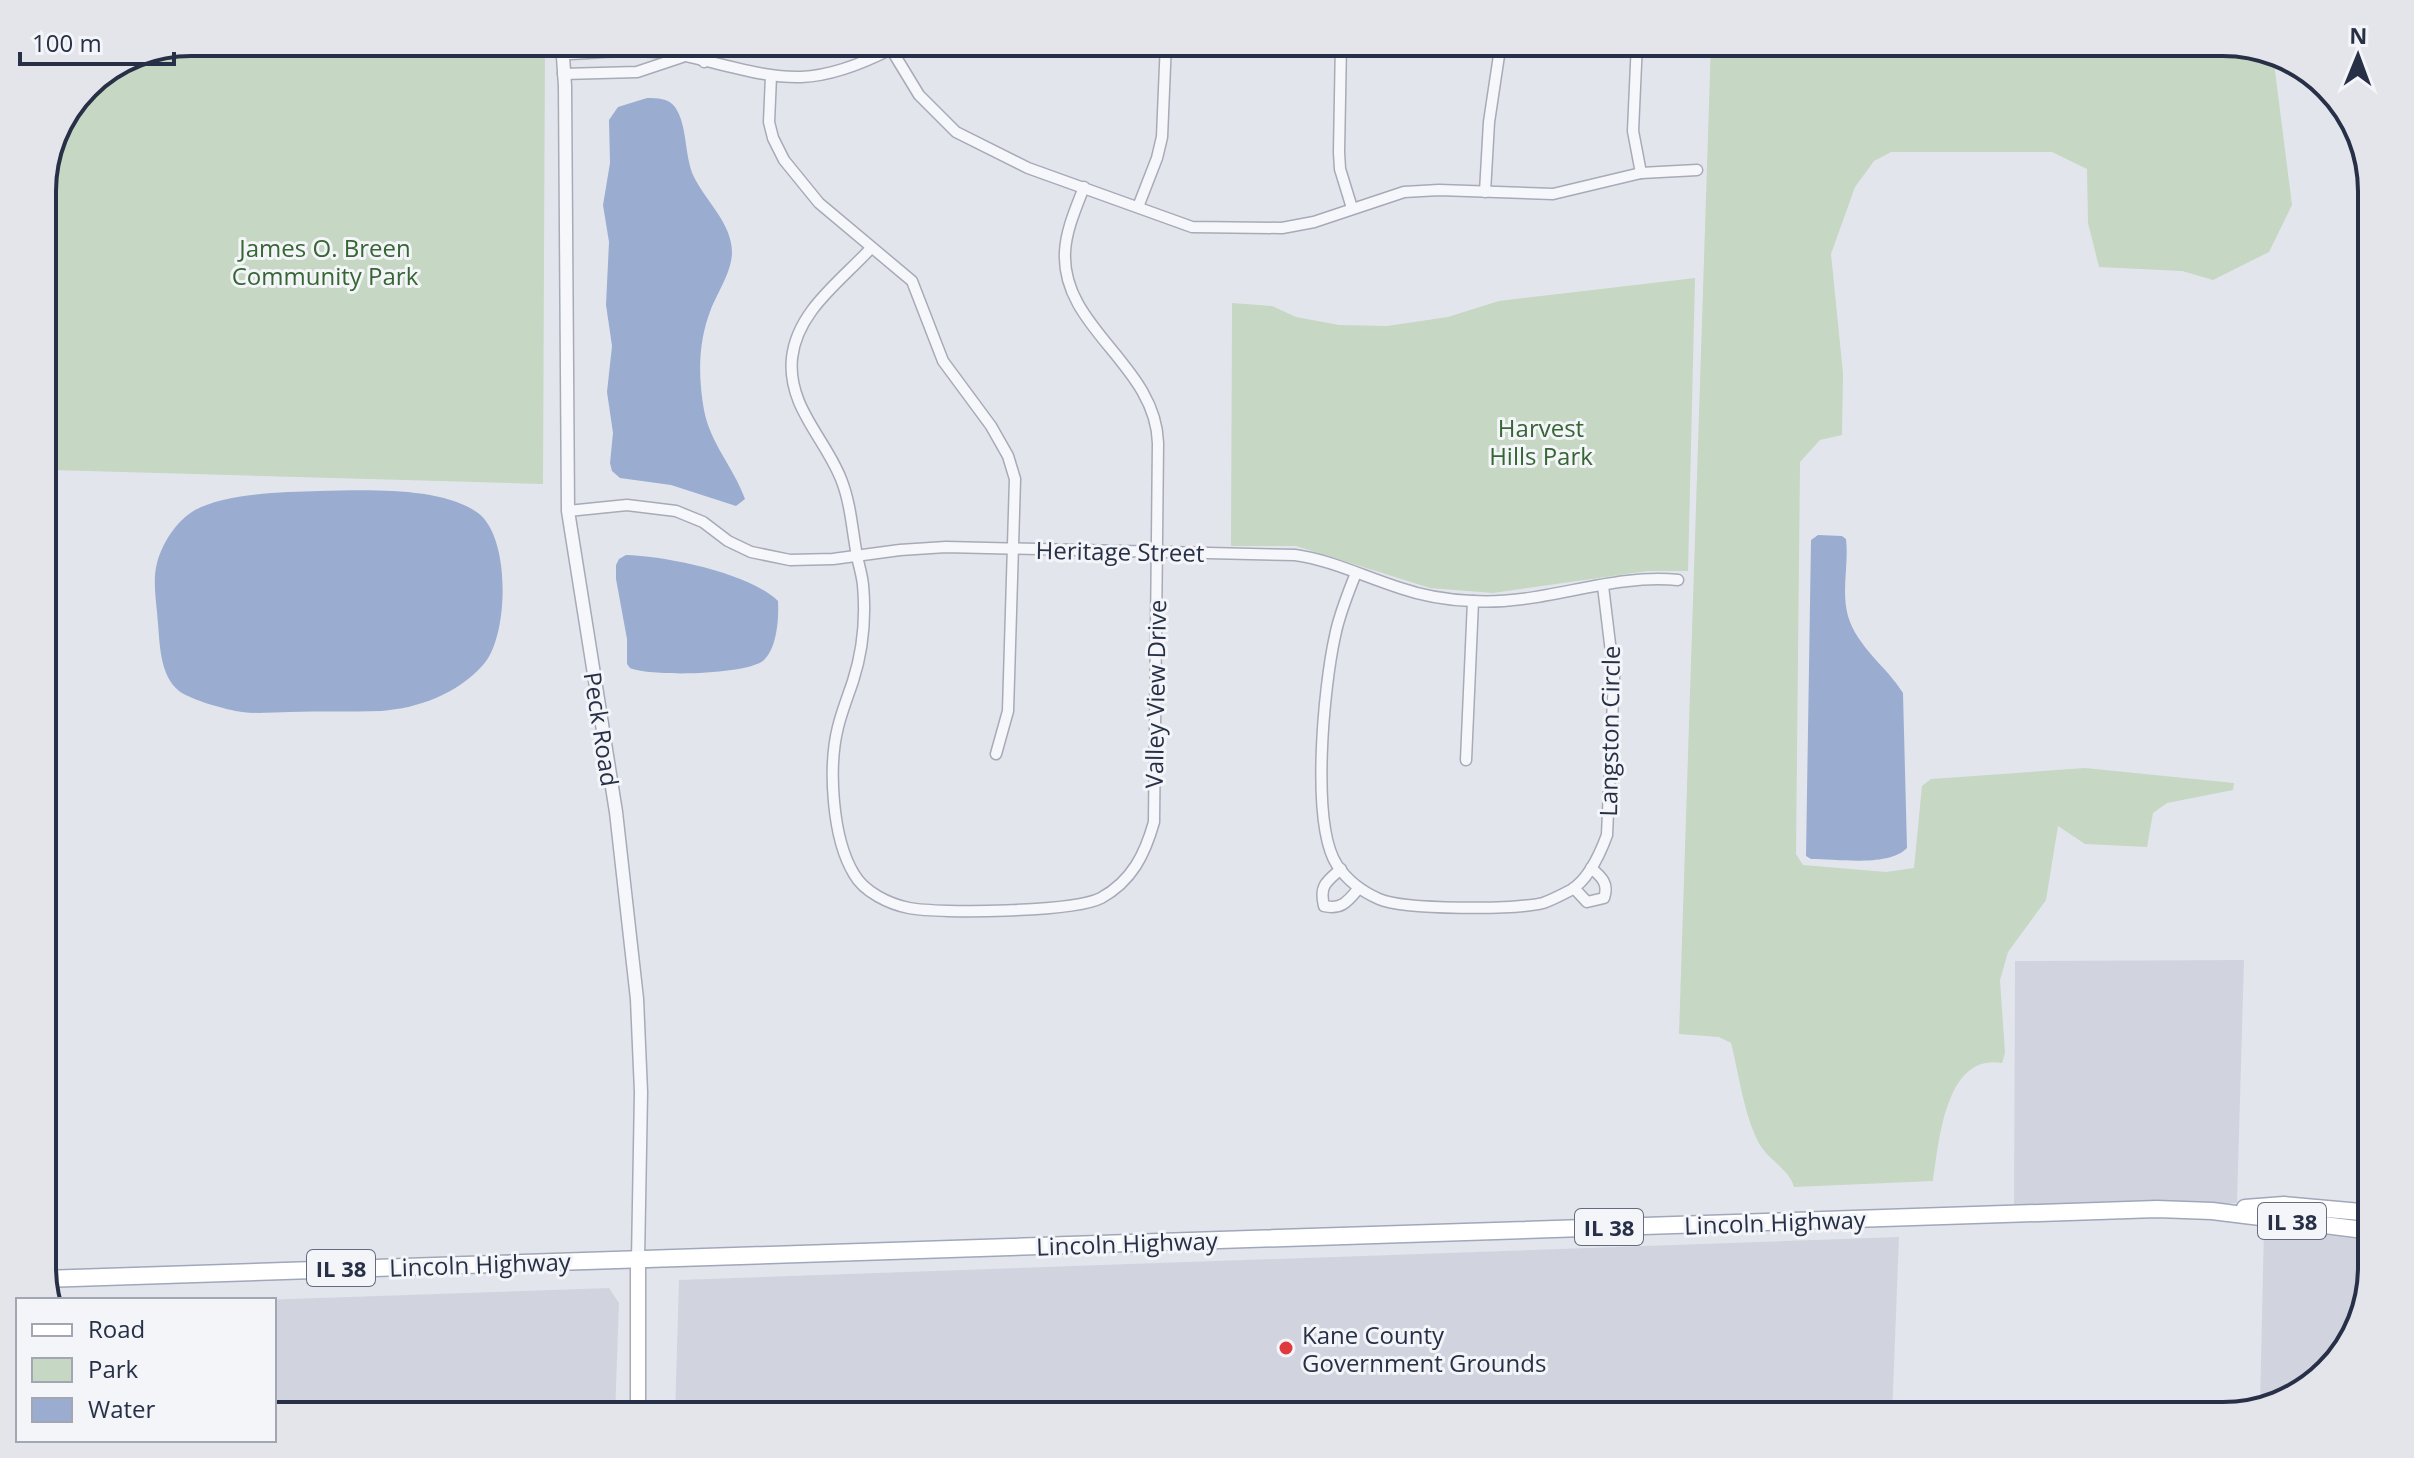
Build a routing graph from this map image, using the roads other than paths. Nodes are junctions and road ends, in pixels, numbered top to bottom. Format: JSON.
{"nodes":[{"id":1,"x":562,"y":56,"type":"edge"},
{"id":2,"x":685,"y":56,"type":"joint"},
{"id":3,"x":705,"y":56,"type":"edge"},
{"id":4,"x":874,"y":56,"type":"edge"},
{"id":5,"x":897,"y":56,"type":"edge"},
{"id":6,"x":1165,"y":56,"type":"edge"},
{"id":7,"x":1341,"y":56,"type":"edge"},
{"id":8,"x":1499,"y":56,"type":"edge"},
{"id":9,"x":1636,"y":56,"type":"edge"},
{"id":10,"x":704,"y":62,"type":"junction"},
{"id":11,"x":563,"y":74,"type":"junction"},
{"id":12,"x":771,"y":76,"type":"junction"},
{"id":13,"x":1697,"y":170,"type":"dead end"},
{"id":14,"x":1641,"y":173,"type":"junction"},
{"id":15,"x":1084,"y":187,"type":"junction"},
{"id":16,"x":1485,"y":192,"type":"junction"},
{"id":17,"x":1138,"y":207,"type":"junction"},
{"id":18,"x":1352,"y":208,"type":"junction"},
{"id":19,"x":871,"y":248,"type":"junction"},
{"id":20,"x":568,"y":511,"type":"junction"},
{"id":21,"x":1013,"y":548,"type":"junction"},
{"id":22,"x":1156,"y":551,"type":"junction"},
{"id":23,"x":857,"y":556,"type":"junction"},
{"id":24,"x":1356,"y":573,"type":"junction"},
{"id":25,"x":1678,"y":580,"type":"dead end"},
{"id":26,"x":1603,"y":586,"type":"junction"},
{"id":27,"x":1473,"y":601,"type":"junction"},
{"id":28,"x":996,"y":754,"type":"dead end"},
{"id":29,"x":1466,"y":760,"type":"dead end"},
{"id":30,"x":1591,"y":868,"type":"junction"},
{"id":31,"x":1341,"y":869,"type":"junction"},
{"id":32,"x":1359,"y":888,"type":"junction"},
{"id":33,"x":1574,"y":888,"type":"junction"},
{"id":34,"x":2212,"y":1211,"type":"junction"},
{"id":35,"x":2358,"y":1212,"type":"edge"},
{"id":36,"x":2358,"y":1229,"type":"edge"},
{"id":37,"x":638,"y":1260,"type":"junction"},
{"id":38,"x":56,"y":1279,"type":"edge"},
{"id":39,"x":638,"y":1402,"type":"edge"}],
"edges":[{"from":1,"to":11,"type":"street","name":"Peck Road"},
{"from":2,"to":10,"type":"street"},
{"from":2,"to":11,"type":"street"},
{"from":3,"to":10,"type":"street"},
{"from":4,"to":12,"type":"street"},
{"from":5,"to":15,"type":"street"},
{"from":6,"to":17,"type":"street"},
{"from":7,"to":18,"type":"street"},
{"from":8,"to":16,"type":"street"},
{"from":9,"to":14,"type":"street"},
{"from":10,"to":12,"type":"street"},
{"from":11,"to":20,"type":"street","name":"Peck Road"},
{"from":12,"to":19,"type":"street"},
{"from":13,"to":14,"type":"street"},
{"from":14,"to":16,"type":"street"},
{"from":15,"to":17,"type":"street"},
{"from":15,"to":22,"type":"street","name":"Valley View Drive"},
{"from":16,"to":18,"type":"street"},
{"from":17,"to":18,"type":"street"},
{"from":19,"to":21,"type":"street"},
{"from":19,"to":23,"type":"street","name":"Valley View Drive"},
{"from":20,"to":23,"type":"street","name":"Heritage Street"},
{"from":20,"to":37,"type":"street","name":"Peck Road"},
{"from":21,"to":22,"type":"street","name":"Heritage Street"},
{"from":21,"to":23,"type":"street","name":"Heritage Street"},
{"from":21,"to":28,"type":"street"},
{"from":22,"to":23,"type":"street","name":"Valley View Drive"},
{"from":22,"to":24,"type":"street","name":"Heritage Street"},
{"from":24,"to":27,"type":"street","name":"Heritage Street"},
{"from":24,"to":31,"type":"street","name":"Langston Circle"},
{"from":25,"to":26,"type":"street","name":"Heritage Street"},
{"from":26,"to":27,"type":"street","name":"Heritage Street"},
{"from":26,"to":30,"type":"street","name":"Langston Circle"},
{"from":27,"to":29,"type":"street"},
{"from":30,"to":33,"type":"street","name":"Langston Circle"},
{"from":30,"to":33,"type":"street"},
{"from":31,"to":32,"type":"street","name":"Langston Circle"},
{"from":31,"to":32,"type":"street"},
{"from":32,"to":33,"type":"street","name":"Langston Circle"},
{"from":34,"to":35,"type":"main road","name":"Lincoln Highway","number":"IL 38"},
{"from":34,"to":36,"type":"main road","name":"Lincoln Highway","number":"IL 38"},
{"from":34,"to":37,"type":"main road","name":"Lincoln Highway","number":"IL 38"},
{"from":37,"to":38,"type":"main road","name":"Lincoln Highway","number":"IL 38"},
{"from":37,"to":39,"type":"main road","name":"Peck Road"}]}
